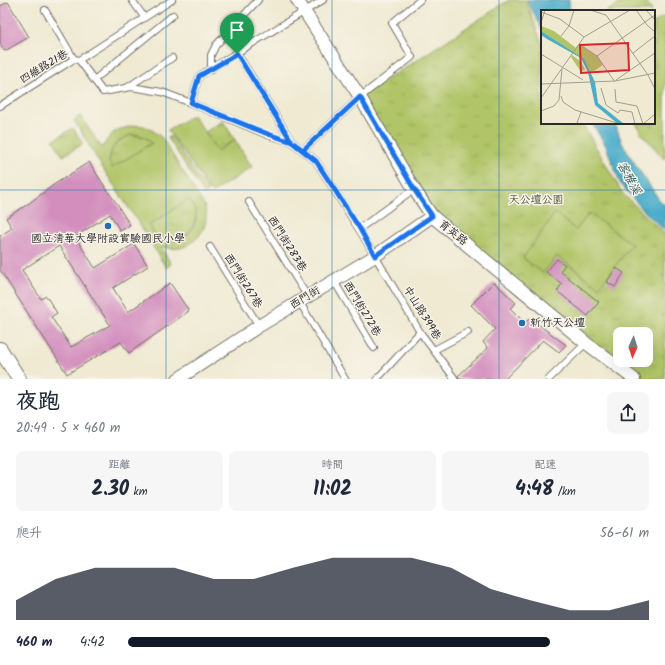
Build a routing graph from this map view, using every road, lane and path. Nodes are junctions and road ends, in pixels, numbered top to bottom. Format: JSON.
{"nodes":[{"id":1,"x":132,"y":0,"type":"edge"},
{"id":2,"x":172,"y":0,"type":"edge"},
{"id":3,"x":258,"y":0,"type":"edge"},
{"id":4,"x":297,"y":0,"type":"edge"},
{"id":5,"x":323,"y":0,"type":"edge"},
{"id":6,"x":420,"y":0,"type":"edge"},
{"id":7,"x":45,"y":10,"type":"dead end"},
{"id":8,"x":305,"y":12,"type":"junction"},
{"id":9,"x":173,"y":15,"type":"dead end"},
{"id":10,"x":144,"y":17,"type":"junction"},
{"id":11,"x":237,"y":54,"type":"junction"},
{"id":12,"x":172,"y":58,"type":"dead end"},
{"id":13,"x":76,"y":59,"type":"junction"},
{"id":14,"x":211,"y":70,"type":"junction"},
{"id":15,"x":94,"y":80,"type":"junction"},
{"id":16,"x":127,"y":87,"type":"junction"},
{"id":17,"x":360,"y":97,"type":"junction"},
{"id":18,"x":191,"y":103,"type":"junction"},
{"id":19,"x":0,"y":106,"type":"edge"},
{"id":20,"x":292,"y":142,"type":"junction"},
{"id":21,"x":303,"y":150,"type":"junction"},
{"id":22,"x":414,"y":189,"type":"junction"},
{"id":23,"x":249,"y":202,"type":"dead end"},
{"id":24,"x":432,"y":216,"type":"junction"},
{"id":25,"x":360,"y":229,"type":"junction"},
{"id":26,"x":210,"y":247,"type":"dead end"},
{"id":27,"x":375,"y":256,"type":"junction"},
{"id":28,"x":334,"y":281,"type":"junction"},
{"id":29,"x":303,"y":299,"type":"junction"},
{"id":30,"x":259,"y":326,"type":"junction"},
{"id":31,"x":420,"y":332,"type":"junction"},
{"id":32,"x":468,"y":332,"type":"dead end"},
{"id":33,"x":586,"y":342,"type":"junction"},
{"id":34,"x":374,"y":348,"type":"dead end"},
{"id":35,"x":0,"y":349,"type":"edge"},
{"id":36,"x":434,"y":350,"type":"junction"},
{"id":37,"x":181,"y":378,"type":"edge"},
{"id":38,"x":19,"y":379,"type":"edge"},
{"id":39,"x":346,"y":379,"type":"edge"},
{"id":40,"x":377,"y":379,"type":"edge"},
{"id":41,"x":455,"y":379,"type":"edge"},
{"id":42,"x":549,"y":379,"type":"edge"},
{"id":43,"x":634,"y":379,"type":"edge"}],
"edges":[{"from":1,"to":10,"type":"lane"},
{"from":2,"to":10,"type":"lane"},
{"from":3,"to":14,"type":"lane"},
{"from":4,"to":8,"type":"street","name":"育英路"},
{"from":5,"to":8,"type":"lane"},
{"from":6,"to":17,"type":"lane"},
{"from":7,"to":13,"type":"lane"},
{"from":8,"to":11,"type":"lane"},
{"from":8,"to":17,"type":"street","name":"育英路"},
{"from":9,"to":15,"type":"lane"},
{"from":10,"to":13,"type":"lane"},
{"from":11,"to":14,"type":"lane"},
{"from":11,"to":20,"type":"lane"},
{"from":12,"to":16,"type":"lane"},
{"from":13,"to":15,"type":"lane","name":"四維路21巷"},
{"from":13,"to":19,"type":"lane","name":"四維路21巷"},
{"from":14,"to":18,"type":"lane"},
{"from":15,"to":16,"type":"lane","name":"四維路21巷"},
{"from":16,"to":18,"type":"lane","name":"四維路21巷"},
{"from":17,"to":21,"type":"lane"},
{"from":17,"to":22,"type":"street","name":"育英路"},
{"from":18,"to":20,"type":"lane","name":"四維路21巷"},
{"from":20,"to":21,"type":"lane","name":"中山路399巷"},
{"from":21,"to":25,"type":"lane","name":"中山路399巷"},
{"from":22,"to":24,"type":"street","name":"育英路"},
{"from":22,"to":25,"type":"lane"},
{"from":23,"to":29,"type":"lane","name":"西門街283巷"},
{"from":24,"to":27,"type":"street","name":"西門街"},
{"from":24,"to":33,"type":"street","name":"育英路"},
{"from":25,"to":27,"type":"lane","name":"中山路399巷"},
{"from":26,"to":30,"type":"lane","name":"西門街267巷"},
{"from":27,"to":28,"type":"street","name":"西門街"},
{"from":27,"to":31,"type":"lane","name":"中山路399巷"},
{"from":28,"to":29,"type":"street","name":"西門街"},
{"from":28,"to":34,"type":"lane","name":"西門街272巷"},
{"from":29,"to":30,"type":"street","name":"西門街"},
{"from":29,"to":39,"type":"lane","name":"西門街283巷"},
{"from":30,"to":37,"type":"street","name":"西門街"},
{"from":31,"to":36,"type":"lane","name":"中山路399巷"},
{"from":31,"to":40,"type":"lane"},
{"from":32,"to":36,"type":"lane"},
{"from":33,"to":42,"type":"lane"},
{"from":33,"to":43,"type":"street","name":"育英路"},
{"from":35,"to":38,"type":"street"},
{"from":36,"to":41,"type":"lane","name":"中山路399巷"}]}
